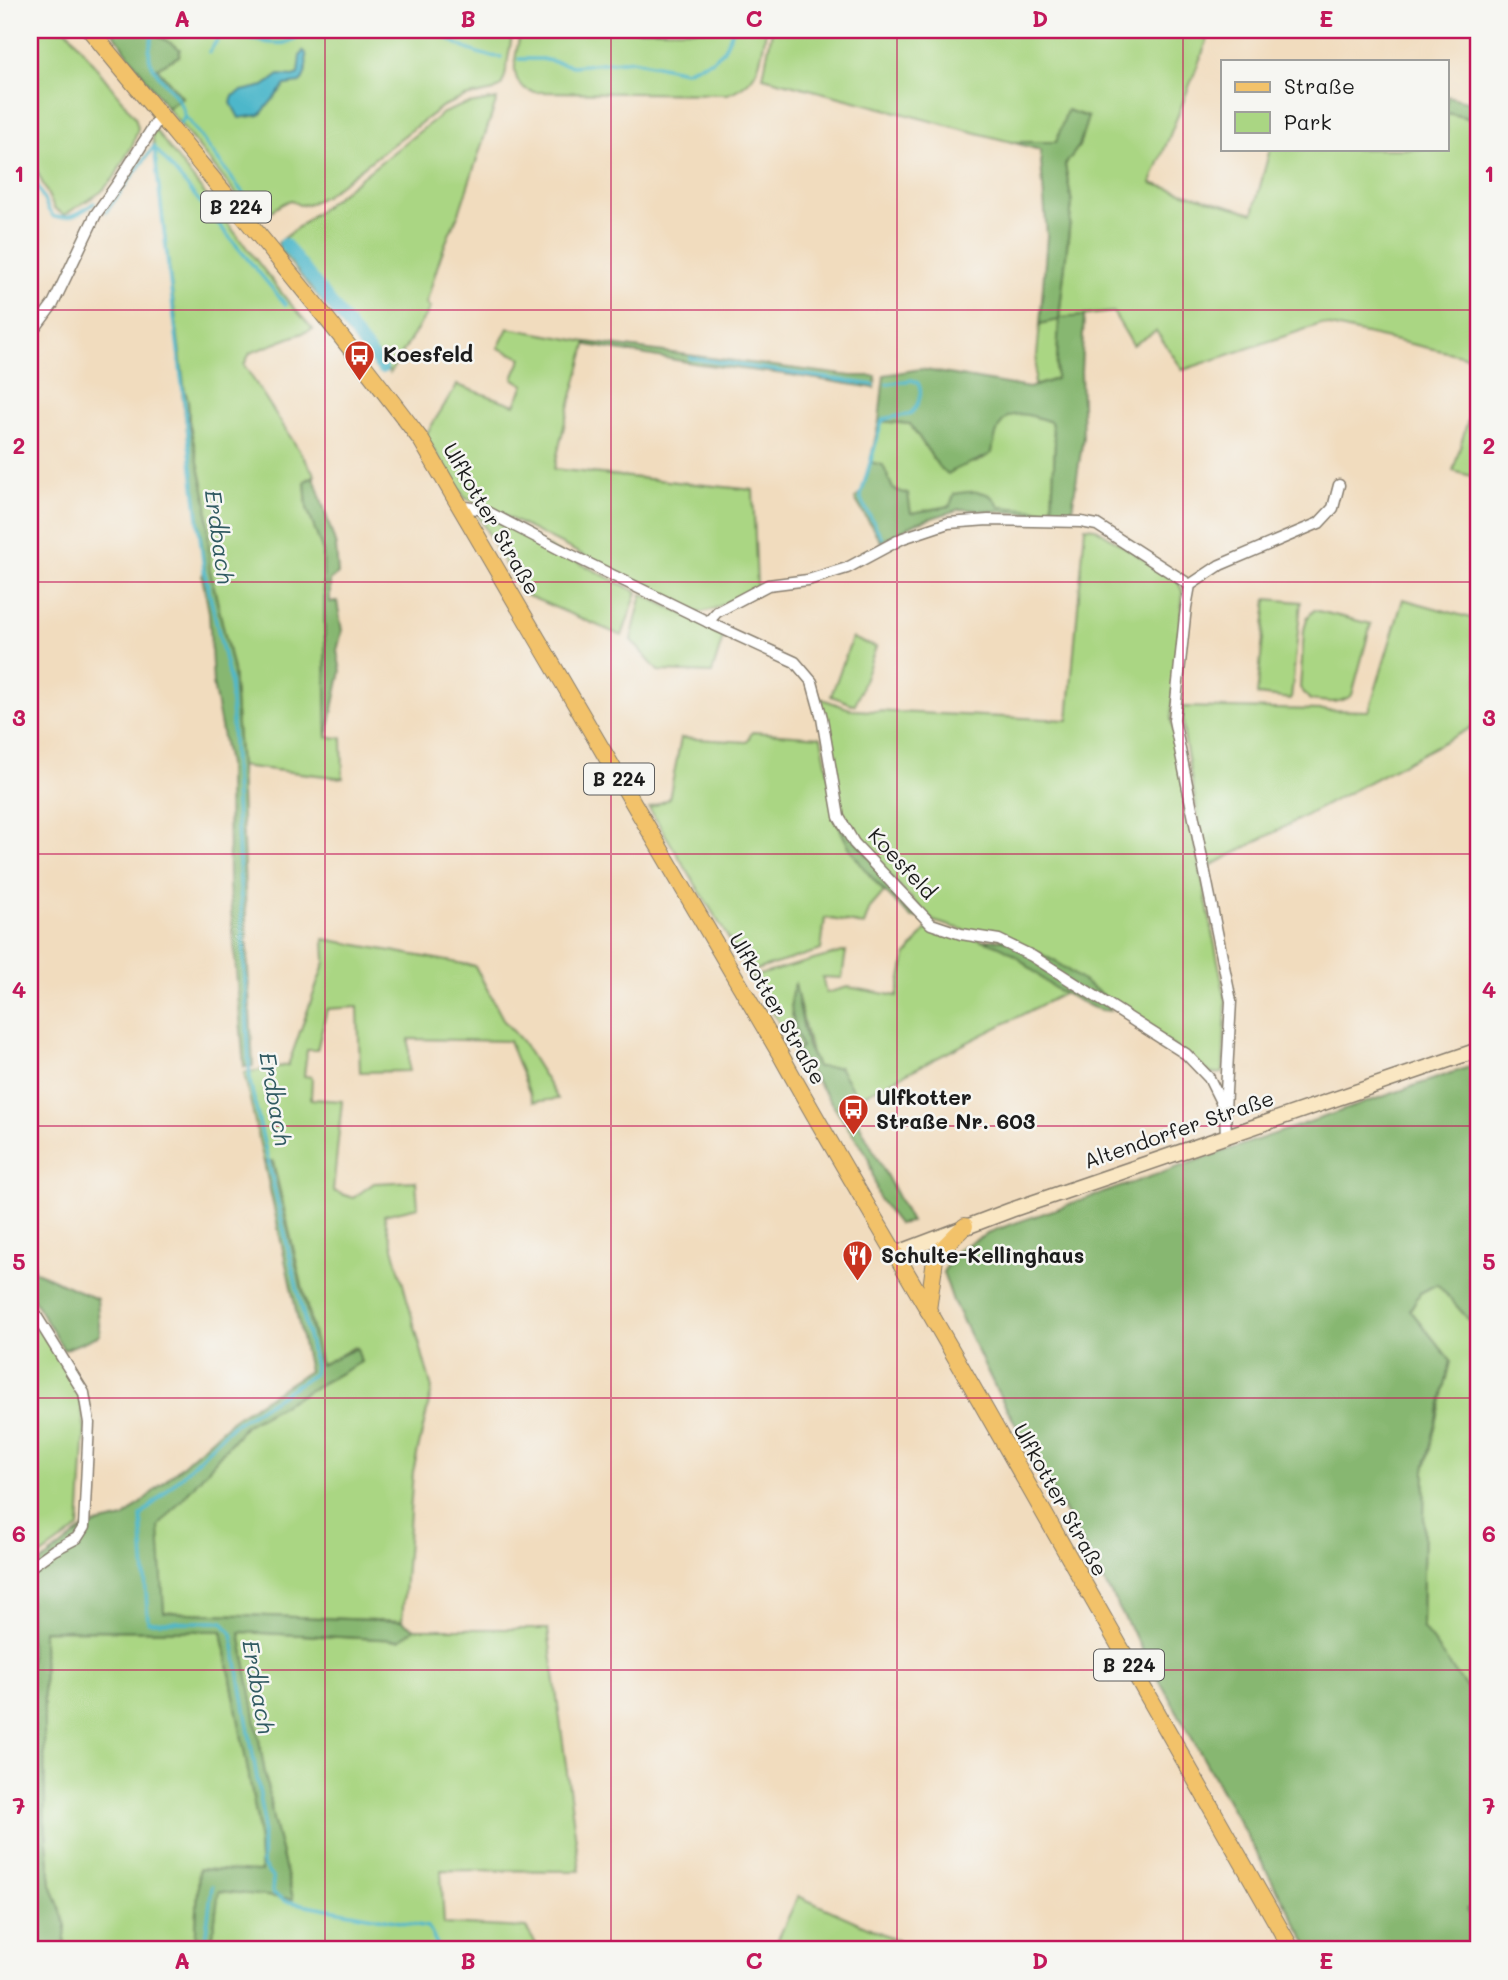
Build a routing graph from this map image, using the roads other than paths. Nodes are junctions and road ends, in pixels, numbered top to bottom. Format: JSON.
{"nodes":[{"id":1,"x":90,"y":30,"type":"edge"},
{"id":2,"x":160,"y":116,"type":"junction"},
{"id":3,"x":30,"y":335,"type":"edge"},
{"id":4,"x":1339,"y":485,"type":"dead end"},
{"id":5,"x":459,"y":506,"type":"junction"},
{"id":6,"x":1190,"y":585,"type":"junction"},
{"id":7,"x":708,"y":622,"type":"junction"},
{"id":8,"x":1478,"y":1050,"type":"edge"},
{"id":9,"x":1225,"y":1110,"type":"junction"},
{"id":10,"x":1226,"y":1136,"type":"junction"},
{"id":11,"x":965,"y":1226,"type":"junction"},
{"id":12,"x":895,"y":1254,"type":"junction"},
{"id":13,"x":30,"y":1306,"type":"edge"},
{"id":14,"x":928,"y":1310,"type":"junction"},
{"id":15,"x":30,"y":1567,"type":"edge"},
{"id":16,"x":1292,"y":1950,"type":"edge"}],
"edges":[{"from":1,"to":2,"type":"main road","number":"B 224"},
{"from":2,"to":3,"type":"street"},
{"from":2,"to":5,"type":"main road","name":"Ulfkotter Straße","number":"B 224"},
{"from":4,"to":6,"type":"street"},
{"from":5,"to":7,"type":"street","name":"Koesfeld"},
{"from":5,"to":12,"type":"main road","name":"Ulfkotter Straße","number":"B 224"},
{"from":6,"to":7,"type":"street"},
{"from":6,"to":9,"type":"street","name":"Koesfeld"},
{"from":7,"to":9,"type":"street","name":"Koesfeld"},
{"from":8,"to":10,"type":"main road","name":"Altendorfer Straße"},
{"from":9,"to":10,"type":"street","name":"Koesfeld"},
{"from":10,"to":11,"type":"main road","name":"Altendorfer Straße"},
{"from":11,"to":12,"type":"main road","name":"Altendorfer Straße"},
{"from":11,"to":14,"type":"main road"},
{"from":12,"to":14,"type":"main road","name":"Ulfkotter Straße","number":"B 224"},
{"from":13,"to":15,"type":"street"},
{"from":14,"to":16,"type":"main road","name":"Ulfkotter Straße","number":"B 224"}]}
